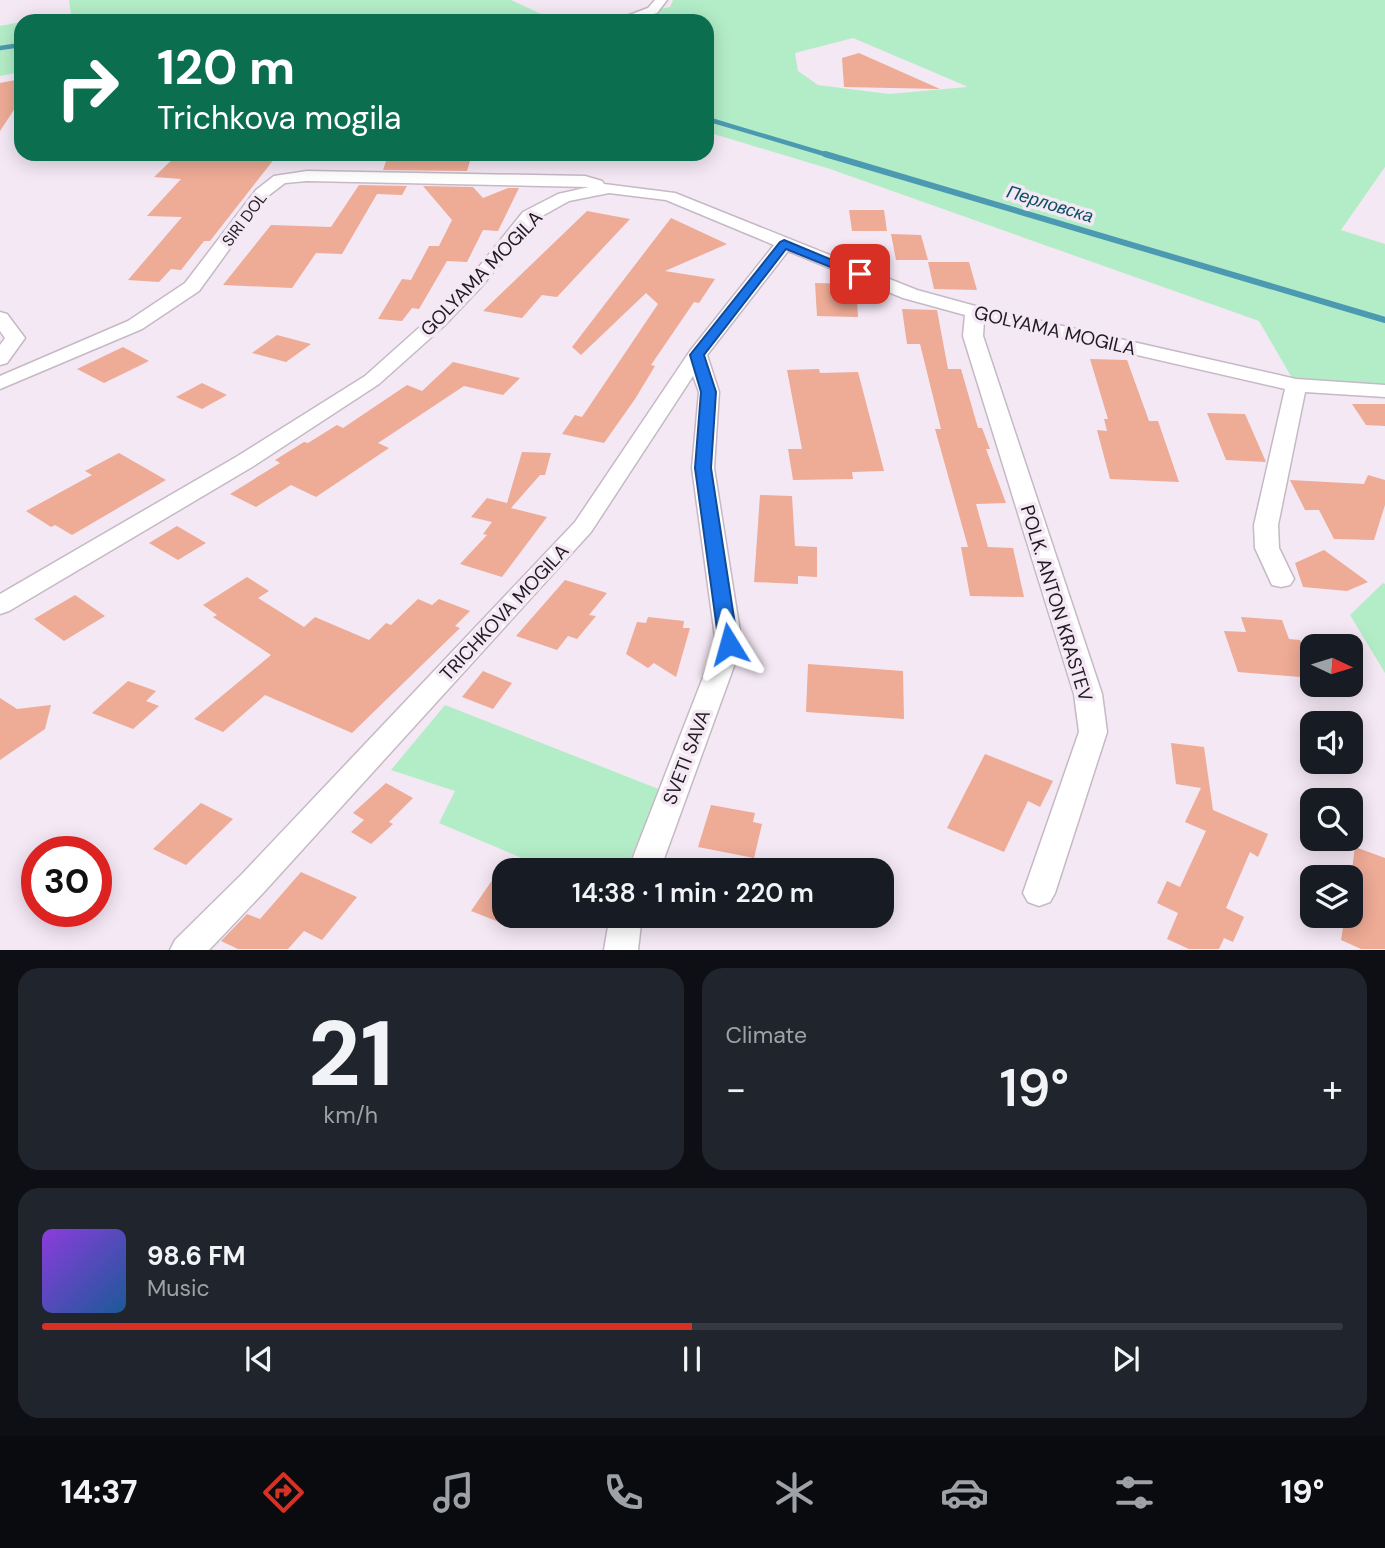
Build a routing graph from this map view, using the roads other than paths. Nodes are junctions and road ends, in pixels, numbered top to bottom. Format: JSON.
{"nodes":[{"id":1,"x":661,"y":0,"type":"edge"},
{"id":2,"x":645,"y":14,"type":"edge"},
{"id":3,"x":609,"y":188,"type":"junction"},
{"id":4,"x":784,"y":244,"type":"junction"},
{"id":5,"x":975,"y":312,"type":"junction"},
{"id":6,"x":0,"y":318,"type":"edge"},
{"id":7,"x":697,"y":355,"type":"junction"},
{"id":8,"x":0,"y":359,"type":"edge"},
{"id":9,"x":0,"y":383,"type":"edge"},
{"id":10,"x":1296,"y":385,"type":"junction"},
{"id":11,"x":1385,"y":391,"type":"edge"},
{"id":12,"x":1280,"y":579,"type":"dead end"},
{"id":13,"x":0,"y":605,"type":"edge"},
{"id":14,"x":648,"y":858,"type":"edge"},
{"id":15,"x":1039,"y":892,"type":"dead end"},
{"id":16,"x":624,"y":928,"type":"edge"},
{"id":17,"x":187,"y":950,"type":"edge"},
{"id":18,"x":621,"y":950,"type":"edge"}],
"edges":[{"from":1,"to":2,"type":"street"},
{"from":3,"to":4,"type":"street","name":"GOLYAMA MOGILA"},
{"from":3,"to":9,"type":"street","name":"SIRI DOL"},
{"from":3,"to":13,"type":"street","name":"GOLYAMA MOGILA"},
{"from":4,"to":5,"type":"street","name":"GOLYAMA MOGILA"},
{"from":4,"to":7,"type":"street","name":"TRICHKOVA MOGILA"},
{"from":5,"to":10,"type":"street","name":"GOLYAMA MOGILA"},
{"from":5,"to":15,"type":"street","name":"POLK. ANTON KRASTEV"},
{"from":6,"to":8,"type":"street"},
{"from":7,"to":14,"type":"street","name":"SVETI SAVA"},
{"from":7,"to":17,"type":"street","name":"TRICHKOVA MOGILA"},
{"from":10,"to":11,"type":"street","name":"GOLYAMA MOGILA"},
{"from":10,"to":12,"type":"street"},
{"from":16,"to":18,"type":"street"}]}
